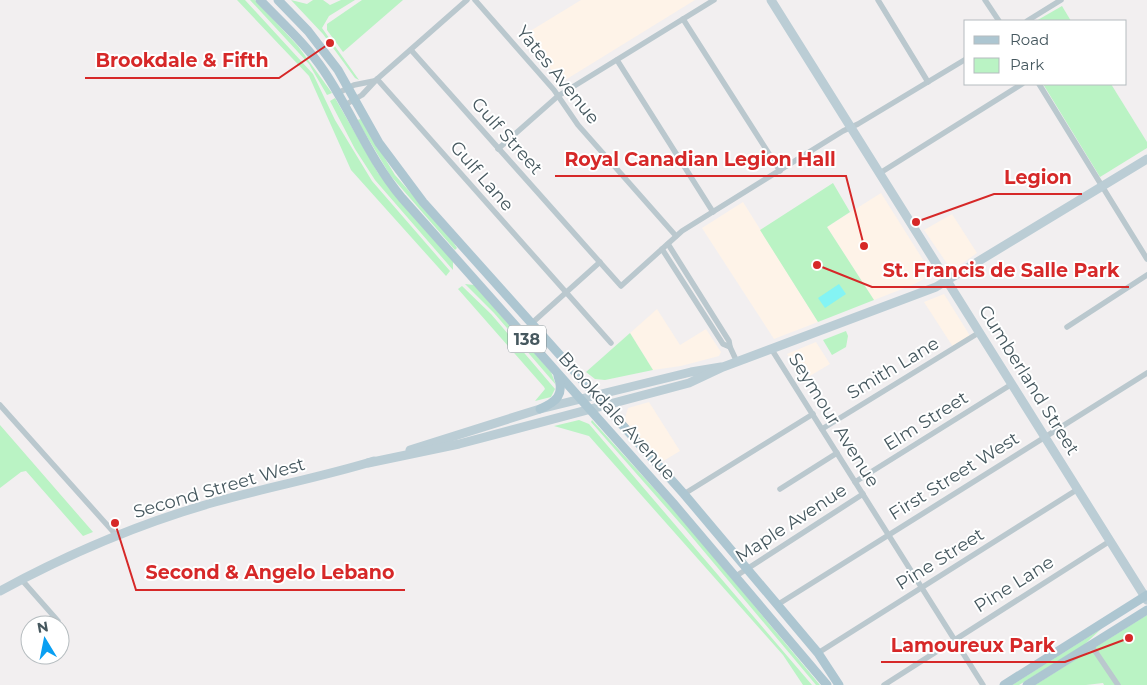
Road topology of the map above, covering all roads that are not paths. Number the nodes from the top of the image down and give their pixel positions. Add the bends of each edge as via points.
1 (260, 0) edge
2 (278, 0) edge
3 (467, 0) edge
4 (475, 0) edge
5 (714, 0) edge
6 (771, 0) edge
7 (878, 0) edge
8 (986, 0) edge
9 (1062, 0) edge
10 (683, 19) junction
11 (998, 20) edge
12 (1029, 20) edge
13 (411, 50) junction
14 (617, 60) junction
15 (964, 60) edge
16 (376, 80) junction
17 (928, 82) junction
18 (1020, 85) edge
19 (1040, 85) edge
20 (348, 87) junction
21 (338, 93) junction
22 (558, 96) junction
23 (355, 99) junction
24 (345, 104) junction
25 (850, 128) junction
26 (498, 149) junction
27 (1147, 159) edge
28 (780, 171) junction
29 (880, 174) junction
30 (1101, 187) junction
31 (713, 212) junction
32 (676, 236) junction
33 (668, 244) junction
34 (662, 249) junction
35 (1147, 259) edge
36 (476, 262) junction
37 (600, 262) junction
38 (467, 271) junction
39 (686, 272) junction
40 (1147, 275) edge
41 (680, 276) junction
42 (948, 282) junction
43 (565, 293) junction
44 (709, 308) junction
45 (703, 312) junction
46 (532, 323) junction
47 (1067, 327) dead end
48 (980, 332) junction
49 (611, 343) dead end
50 (730, 347) junction
51 (772, 350) junction
52 (737, 362) junction
53 (724, 367) junction
54 (558, 373) junction
55 (1147, 373) edge
56 (1012, 384) junction
57 (595, 395) junction
58 (580, 399) junction
59 (603, 404) junction
60 (0, 405) edge
61 (588, 408) junction
62 (540, 409) junction
63 (812, 414) junction
64 (822, 428) junction
65 (1045, 436) junction
66 (837, 454) junction
67 (368, 463) junction
68 (856, 482) junction
69 (1078, 489) junction
70 (780, 490) dead end
71 (684, 494) junction
72 (863, 494) junction
73 (888, 534) junction
74 (117, 536) junction
75 (1110, 541) junction
76 (746, 568) junction
77 (736, 576) junction
78 (21, 579) junction
79 (922, 588) junction
80 (0, 590) edge
81 (1146, 597) edge
82 (778, 605) junction
83 (1147, 610) edge
84 (53, 615) edge
85 (955, 640) junction
86 (1091, 645) junction
87 (818, 653) junction
88 (827, 664) junction
89 (827, 685) edge
90 (839, 685) edge
91 (846, 685) edge
92 (884, 685) edge
93 (983, 685) edge
94 (1004, 685) edge
95 (1027, 685) edge
96 (1118, 685) edge

1 - 21 main road, Brookdale Avenue via 324,70
2 - 20 main road, Brookdale Avenue via 323,49
3 - 13 street
4 - 22 street, Yates Avenue
5 - 10 street
6 - 25 main road, Cumberland Street
7 - 17 street
8 - 11 street
9 - 12 street
10 - 14 street
10 - 28 street
13 - 16 street
13 - 26 street, Gulf Street
14 - 22 street
14 - 31 street
15 - 17 street
16 - 20 street
16 - 23 street
16 - 43 street, Gulf Lane
17 - 25 street
18 - 29 street
19 - 30 street
20 - 21 street
20 - 23 main road, Brookdale Avenue
21 - 24 main road, Brookdale Avenue
22 - 26 street
22 - 32 street, Yates Avenue via 578,125
23 - 24 street
23 - 36 main road, Brookdale Avenue via 398,170
24 - 38 main road, Brookdale Avenue via 365,146 385,177
25 - 28 street
25 - 29 main road, Cumberland Street
26 - 37 street, Gulf Street
27 - 30 main road, Second Street West
28 - 31 street
29 - 42 main road, Cumberland Street
30 - 35 street
30 - 42 main road, Second Street West
31 - 32 street
32 - 33 street
33 - 34 street
33 - 39 street
34 - 37 street, Gulf Street via 621,286
34 - 41 street
36 - 38 main road
36 - 46 main road, Brookdale Avenue
37 - 43 street
38 - 54 main road, Brookdale Avenue / 138
39 - 41 street
39 - 44 street
40 - 47 street
41 - 45 street
42 - 48 main road, Cumberland Street
42 - 51 main road, Second Street West
43 - 46 street
43 - 49 street, Gulf Lane
44 - 45 street
44 - 50 street
45 - 50 street via 723,344
46 - 57 main road, Brookdale Avenue / 138
48 - 56 main road, Cumberland Street
48 - 64 street, Smith Lane
50 - 52 street
51 - 52 main road, Second Street West
51 - 63 street, Seymour Avenue
52 - 53 main road, Second Street West
53 - 57 main road, Second Street West
53 - 59 main road, Second Street West via 689,382
54 - 58 main road, Brookdale Avenue / 138
54 - 62 main road via 562,385 560,395
55 - 65 street, First Street West
56 - 65 main road, Cumberland Street
56 - 68 street, Elm Street
57 - 58 main road, Second Street West
57 - 59 main road, Brookdale Avenue
58 - 61 main road, Brookdale Avenue
58 - 62 main road, Second Street West
59 - 61 main road, Second Street West
59 - 71 main road, Brookdale Avenue
60 - 74 street
61 - 67 main road, Second Street West via 459,444
61 - 77 main road, Brookdale Avenue
62 - 67 main road, Second Street West
63 - 64 street, Seymour Avenue
63 - 71 street
64 - 66 street, Seymour Avenue
65 - 69 main road, Cumberland Street
65 - 73 street, First Street West
66 - 68 street, Seymour Avenue
66 - 70 street
67 - 74 main road, Second Street West via 215,502
68 - 72 street, Seymour Avenue
69 - 75 main road, Cumberland Street
69 - 79 street, Pine Street
71 - 76 main road, Brookdale Avenue
72 - 73 street, Seymour Avenue
72 - 76 street, Maple Avenue
73 - 79 street, Seymour Avenue
73 - 82 street, First Street West
74 - 78 main road, Second Street West
75 - 81 main road, Cumberland Street
75 - 85 street, Pine Lane
76 - 77 street, Maple Avenue
76 - 82 main road, Brookdale Avenue
77 - 89 main road, Brookdale Avenue
78 - 80 main road, Second Street West
78 - 84 street
79 - 85 street, Seymour Avenue
79 - 87 street, Pine Street
81 - 94 main road
82 - 87 main road, Brookdale Avenue
83 - 86 main road
85 - 92 street, Pine Lane
85 - 93 street, Seymour Avenue
86 - 95 main road
86 - 96 street
87 - 88 main road, Brookdale Avenue
88 - 90 main road, Brookdale Avenue
88 - 91 main road

